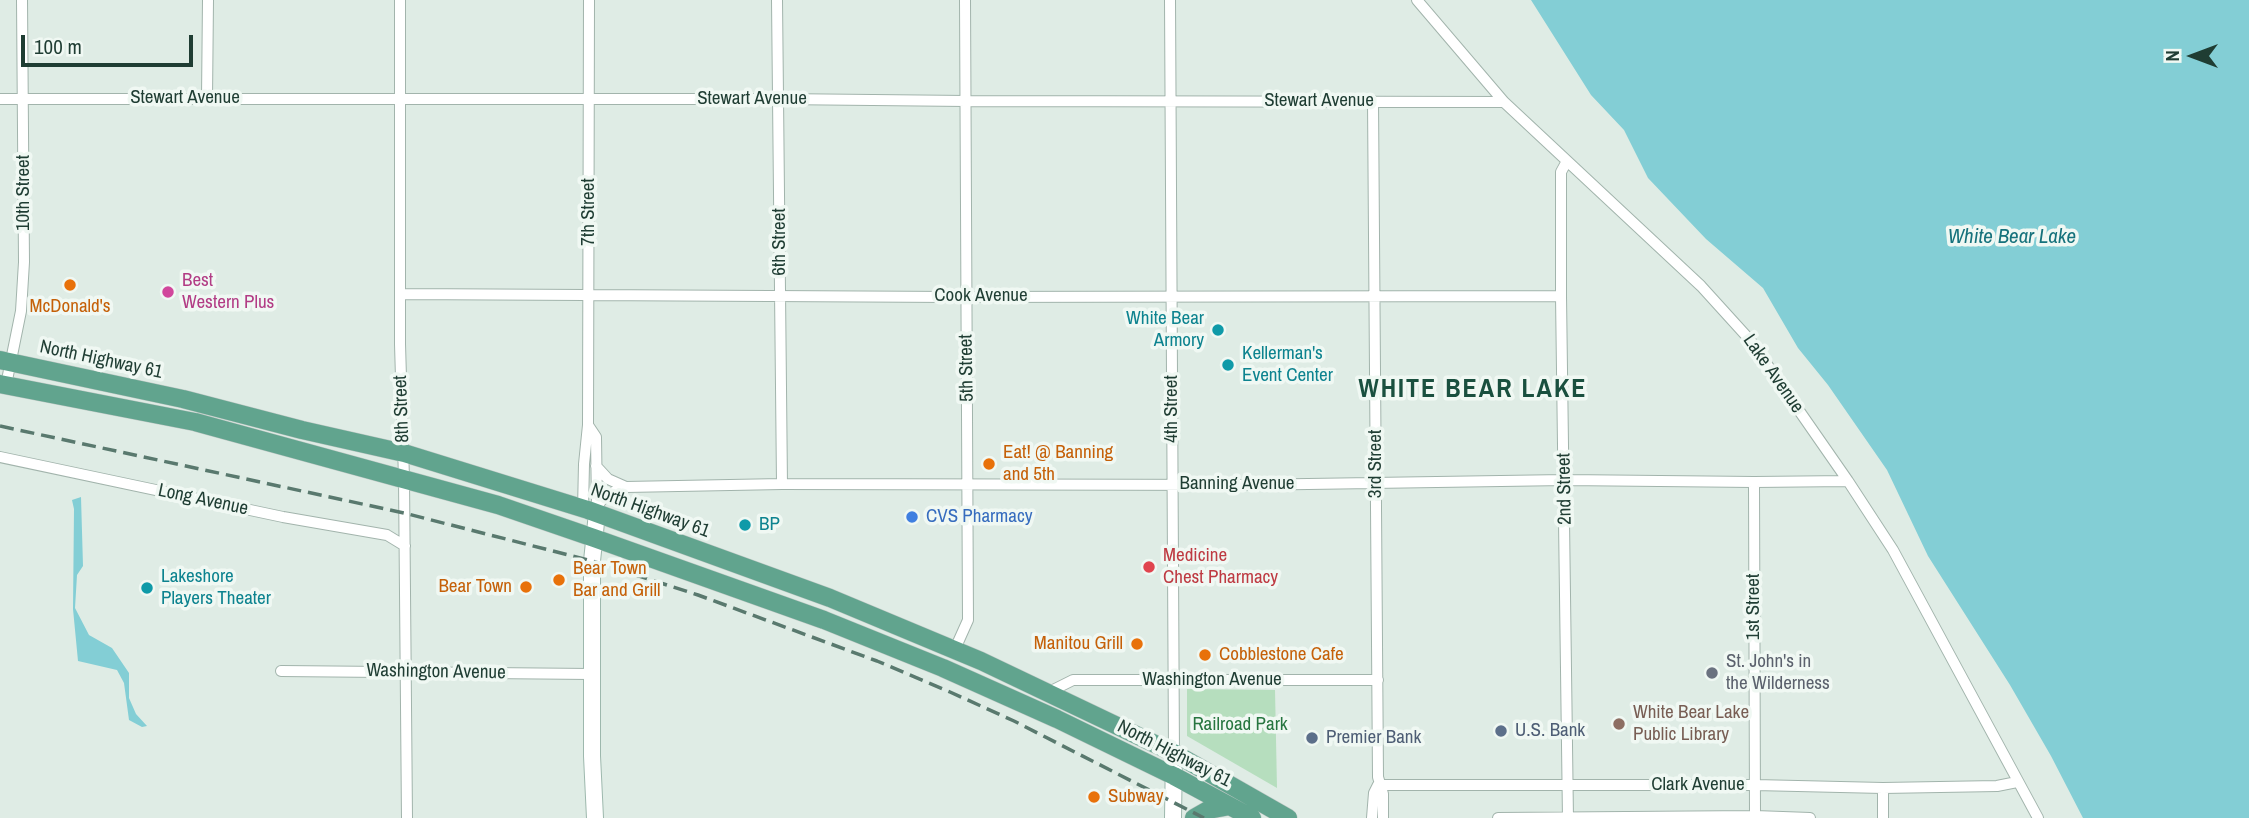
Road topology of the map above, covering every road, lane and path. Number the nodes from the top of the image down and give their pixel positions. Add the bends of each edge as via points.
1 (22, 0) edge
2 (208, 0) edge
3 (400, 0) edge
4 (589, 0) edge
5 (777, 0) edge
6 (965, 0) edge
7 (1170, 0) edge
8 (1417, 0) edge
9 (206, 98) junction
10 (0, 99) edge
11 (400, 99) junction
12 (589, 99) junction
13 (779, 99) junction
14 (23, 100) junction
15 (1170, 100) junction
16 (1373, 101) junction
17 (966, 102) junction
18 (1504, 102) junction
19 (1567, 161) junction
20 (401, 294) junction
21 (780, 294) junction
22 (589, 295) junction
23 (1171, 295) junction
24 (1376, 295) junction
25 (1561, 296) junction
26 (966, 297) junction
27 (5, 362) edge
28 (3, 384) edge
29 (588, 425) junction
30 (404, 453) junction
31 (0, 457) edge
32 (596, 466) junction
33 (404, 479) junction
34 (1565, 480) junction
35 (1848, 481) junction
36 (1754, 482) junction
37 (782, 484) junction
38 (968, 484) junction
39 (1171, 484) junction
40 (1376, 484) junction
41 (626, 487) junction
42 (592, 510) junction
43 (594, 538) junction
44 (405, 546) junction
45 (955, 649) junction
46 (924, 660) junction
47 (281, 671) dead end
48 (405, 671) junction
49 (592, 674) junction
50 (1173, 679) junction
51 (1378, 680) junction
52 (1049, 691) junction
53 (1174, 753) junction
54 (1174, 776) junction
55 (2017, 782) junction
56 (1378, 785) junction
57 (1568, 785) junction
58 (1755, 785) junction
59 (1883, 789) junction
60 (1230, 806) junction
61 (1755, 816) junction
62 (1377, 817) edge
63 (2034, 817) edge
64 (407, 818) edge
65 (595, 818) edge
66 (1173, 818) edge
67 (1194, 818) edge
68 (1252, 818) edge
69 (1287, 818) edge
70 (1498, 818) edge
71 (1568, 818) edge
72 (1810, 818) edge
73 (1883, 818) edge

1 - 14 street, 10th Street
2 - 9 street
3 - 11 street, 8th Street
4 - 12 street, 7th Street
5 - 13 street, 6th Street
6 - 17 street, 5th Street
7 - 15 street, 4th Street
8 - 18 street, Lake Avenue
9 - 11 street, Stewart Avenue
9 - 14 street, Stewart Avenue
10 - 14 street, Stewart Avenue
11 - 12 street, Stewart Avenue
11 - 20 street, 8th Street
12 - 13 street, Stewart Avenue
12 - 22 street, 7th Street
13 - 17 street, Stewart Avenue
13 - 21 street, 6th Street
14 - 27 street, 10th Street via 21,311
15 - 16 street, Stewart Avenue
15 - 17 street, Stewart Avenue
15 - 23 street, 4th Street
16 - 18 street, Stewart Avenue
16 - 24 street, 3rd Street
17 - 26 street, 5th Street
18 - 19 street, Lake Avenue
19 - 25 street, 2nd Street via 1560,172
19 - 35 street, Lake Avenue via 1734,319
20 - 22 street, Cook Avenue
20 - 30 street, 8th Street
21 - 22 street, Cook Avenue
21 - 26 street, Cook Avenue
21 - 37 street, 6th Street
22 - 29 street, 7th Street
23 - 24 street, Cook Avenue
23 - 26 street, Cook Avenue
23 - 39 street, 4th Street
24 - 25 street, Cook Avenue
24 - 40 street, 3rd Street
25 - 34 street, 2nd Street
26 - 38 street, 5th Street
27 - 28 street, 10th Street
27 - 30 main road, North Highway 61 via 183,399
28 - 33 main road, North Highway 61 via 195,422
29 - 32 street, 7th Street via 596,437
29 - 42 street, 7th Street via 584,464
30 - 33 street, 8th Street
30 - 42 main road, North Highway 61
31 - 44 street, Long Avenue via 387,535
32 - 41 street via 608,479
32 - 42 street, 7th Street
33 - 43 main road, North Highway 61
33 - 44 street, 8th Street
34 - 36 street, Banning Avenue
34 - 40 street, Banning Avenue
34 - 57 street, 2nd Street
35 - 36 street, Banning Avenue
35 - 55 street, Lake Avenue via 1893,550
36 - 58 street, 1st Street
37 - 38 street, Banning Avenue
37 - 41 street, Banning Avenue
38 - 39 street, Banning Avenue
38 - 45 street, 5th Street via 968,620
39 - 40 street, Banning Avenue
39 - 50 street, 4th Street
40 - 51 street, 3rd Street
41 - 42 street via 606,495
42 - 43 street, 7th Street
42 - 45 main road, North Highway 61
43 - 46 main road, North Highway 61
43 - 49 street, 7th Street
44 - 48 street, 8th Street
45 - 46 main road via 941,660
45 - 52 main road, North Highway 61
46 - 54 main road, North Highway 61
47 - 48 street, Washington Avenue
48 - 49 street, Washington Avenue
48 - 64 street, 8th Street
49 - 65 street, 7th Street
50 - 51 street, Washington Avenue
50 - 52 street, Washington Avenue via 1073,680
50 - 53 street, 4th Street
51 - 56 street, 3rd Street
52 - 53 main road, North Highway 61
53 - 54 street, 4th Street
53 - 69 main road, North Highway 61
54 - 60 main road, North Highway 61
54 - 66 street, 4th Street
55 - 59 street, Clark Avenue
55 - 63 street, Lake Avenue
56 - 57 street, Clark Avenue
56 - 62 street, 3rd Street via 1382,794
57 - 58 street, Clark Avenue
57 - 71 street, 2nd Street
58 - 59 street, Clark Avenue
58 - 61 street, 1st Street
59 - 73 street
60 - 67 main road
60 - 68 main road, North Highway 61
61 - 71 street, Clark Avenue
61 - 72 street, Clark Avenue
70 - 71 street, Clark Avenue

